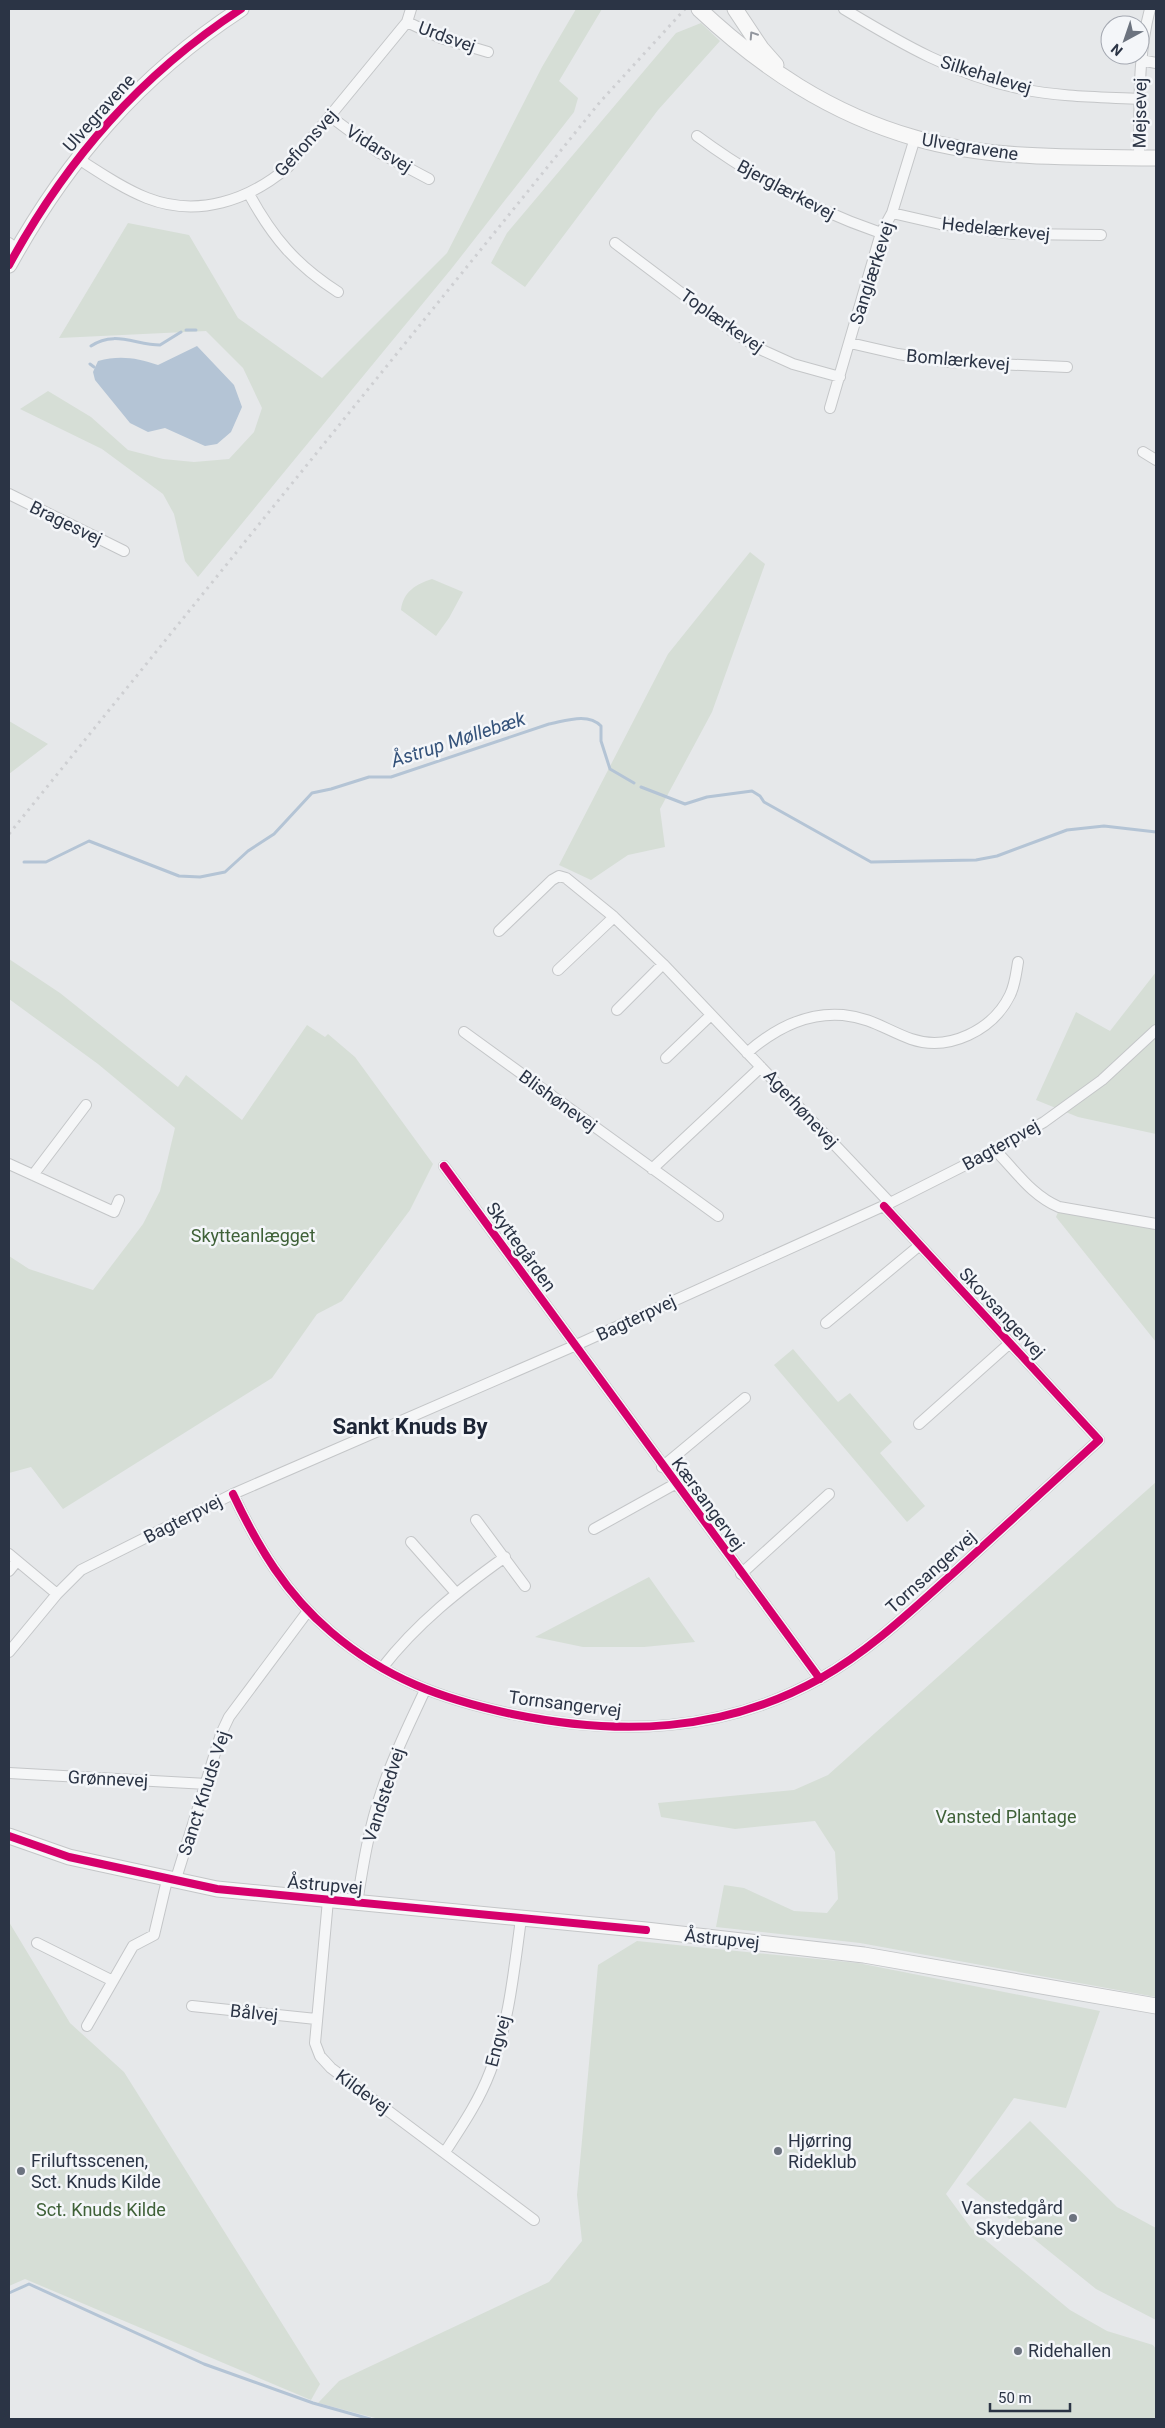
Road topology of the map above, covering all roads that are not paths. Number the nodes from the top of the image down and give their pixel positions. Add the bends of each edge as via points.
1 (241, 9) edge
2 (411, 9) edge
3 (699, 9) edge
4 (735, 9) edge
5 (844, 9) edge
6 (407, 22) junction
7 (488, 52) dead end
8 (1141, 65) edge
9 (796, 85) junction
10 (1140, 99) junction
11 (331, 117) junction
12 (697, 136) dead end
13 (915, 138) junction
14 (76, 158) junction
15 (1139, 158) junction
16 (1156, 158) edge
17 (429, 179) dead end
18 (249, 194) junction
19 (892, 213) junction
20 (881, 233) junction
21 (1101, 236) dead end
22 (615, 244) dead end
23 (13, 246) edge
24 (9, 265) edge
25 (338, 292) dead end
26 (850, 343) junction
27 (1067, 368) dead end
28 (840, 377) junction
29 (830, 408) dead end
30 (1143, 452) dead end
31 (1156, 460) edge
32 (9, 494) edge
33 (124, 551) dead end
34 (614, 917) junction
35 (499, 931) dead end
36 (1018, 962) dead end
37 (663, 964) junction
38 (558, 970) dead end
39 (617, 1010) dead end
40 (711, 1015) junction
41 (1156, 1030) edge
42 (464, 1032) dead end
43 (747, 1053) junction
44 (666, 1058) dead end
45 (761, 1066) junction
46 (86, 1105) dead end
47 (995, 1150) junction
48 (9, 1164) edge
49 (444, 1166) dead end
50 (652, 1169) junction
51 (33, 1175) junction
52 (119, 1200) dead end
53 (887, 1204) junction
54 (718, 1216) dead end
55 (1156, 1224) edge
56 (920, 1244) junction
57 (826, 1323) dead end
58 (1010, 1343) junction
59 (574, 1346) junction
60 (745, 1398) dead end
61 (919, 1424) dead end
62 (1099, 1440) joint
63 (662, 1467) junction
64 (675, 1484) junction
65 (234, 1494) junction
66 (829, 1494) dead end
67 (476, 1520) dead end
68 (594, 1529) dead end
69 (411, 1542) dead end
70 (9, 1554) edge
71 (504, 1558) junction
72 (18, 1561) junction
73 (9, 1571) edge
74 (741, 1574) junction
75 (525, 1586) dead end
76 (456, 1593) junction
77 (57, 1594) junction
78 (308, 1611) junction
79 (9, 1652) edge
80 (382, 1668) junction
81 (820, 1679) junction
82 (425, 1690) junction
83 (9, 1773) edge
84 (207, 1784) junction
85 (9, 1836) edge
86 (171, 1881) junction
87 (328, 1900) junction
88 (357, 1903) junction
89 (522, 1919) junction
90 (37, 1943) dead end
91 (113, 1981) junction
92 (192, 2006) dead end
93 (1156, 2006) edge
94 (316, 2019) junction
95 (87, 2026) dead end
96 (445, 2152) junction
97 (534, 2220) dead end

1 - 14 street, Ulvegravene via 156,73
2 - 6 street, Gefionsvej
3 - 9 street, Ulvegravene via 769,68
9 -> 4 street, Ulvegravene via 760,48
5 - 10 street, Silkehalevej via 904,46 975,76 1022,89
6 - 7 street, Urdsvej via 441,38
6 - 11 street, Gefionsvej
8 - 10 street, Mejsevej
9 - 13 street, Ulvegravene via 833,107
10 - 15 street, Mejsevej
11 - 17 street, Vidarsvej via 378,152
11 - 18 street, Gefionsvej via 288,166
12 - 20 street, Bjerglærkevej via 731,161 790,196
13 - 15 street, Ulvegravene via 975,150 1028,155
13 - 19 street, Sanglærkevej
14 - 18 street, Gefionsvej via 124,187 172,205 216,204
14 - 23 street, Ulvegravene
15 - 16 street, Ulvegravene
18 - 25 street via 263,220 296,261
19 - 20 street, Sanglærkevej
19 - 21 street, Hedelærkevej via 942,225 1013,234
20 - 26 street, Sanglærkevej
22 - 28 street, Toplærkevej via 762,350 793,364
23 - 24 street, Ulvegravene
26 - 27 street, Bomlærkevej via 949,362
26 - 28 street, Sanglærkevej
28 - 29 street, Sanglærkevej
30 - 31 street
32 - 33 street, Bragesvej
34 - 35 street, Agerhønevej via 566,878 559,876
34 - 37 street, Agerhønevej
34 - 38 street
36 - 43 street via 1013,987 1001,1009 990,1022 961,1038 928,1042 911,1039 862,1018 820,1016 781,1028
37 - 39 street
37 - 40 street, Agerhønevej
40 - 43 street, Agerhønevej
40 - 44 street
41 - 47 street, Bagterpvej via 1102,1080 1044,1122
42 - 50 street, Blishønevej
43 - 45 street, Agerhønevej
45 - 50 street
45 - 53 street, Agerhønevej
46 - 51 street
47 - 53 street, Bagterpvej
47 - 55 street via 1028,1186 1059,1207
48 - 51 street
49 - 59 street, Skyttegården
50 - 54 street, Blishønevej
51 - 52 street via 114,1212
53 - 56 street, Skovsangervej
53 - 59 street, Bagterpvej
56 - 57 street
56 - 58 street, Skovsangervej
58 - 61 street
58 - 62 street, Skovsangervej
59 - 63 street, Kærsangervej
59 - 65 street, Bagterpvej
60 - 63 street
62 - 81 street, Tornsangervej via 909,1613 862,1652
63 - 64 street, Kærsangervej
64 - 68 street
64 - 74 street, Kærsangervej
65 - 77 street, Bagterpvej via 81,1570
65 - 78 street, Tornsangervej via 269,1562
66 - 74 street
67 - 71 street
69 - 76 street
70 - 72 street
71 - 75 street
71 - 76 street
72 - 73 street
72 - 77 street
74 - 81 street, Kærsangervej
76 - 80 street via 401,1644
77 - 79 street, Bagterpvej
78 - 80 street, Tornsangervej via 356,1652
78 - 84 street, Sanct Knuds Vej via 229,1717
80 - 82 street, Tornsangervej
81 - 82 street, Tornsangervej via 771,1702 733,1714 641,1728 594,1727 548,1721 464,1704
82 - 88 street, Vandstedvej via 381,1791 364,1856
83 - 84 street, Grønnevej
84 - 86 street, Sanct Knuds Vej
85 - 86 street, Åstrupvej via 69,1857
86 - 87 street, Åstrupvej via 236,1892
86 - 91 street via 154,1935 132,1946
87 - 88 street, Åstrupvej
87 - 94 street, Kildevej
88 - 89 street, Åstrupvej
89 - 93 street, Åstrupvej via 864,1955
89 - 96 street, Engvej via 503,2031 490,2072 475,2106
90 - 91 street
91 - 95 street
92 - 94 street, Bålvej
94 - 96 street, Kildevej via 315,2043 320,2056 331,2068
96 - 97 street, Kildevej

